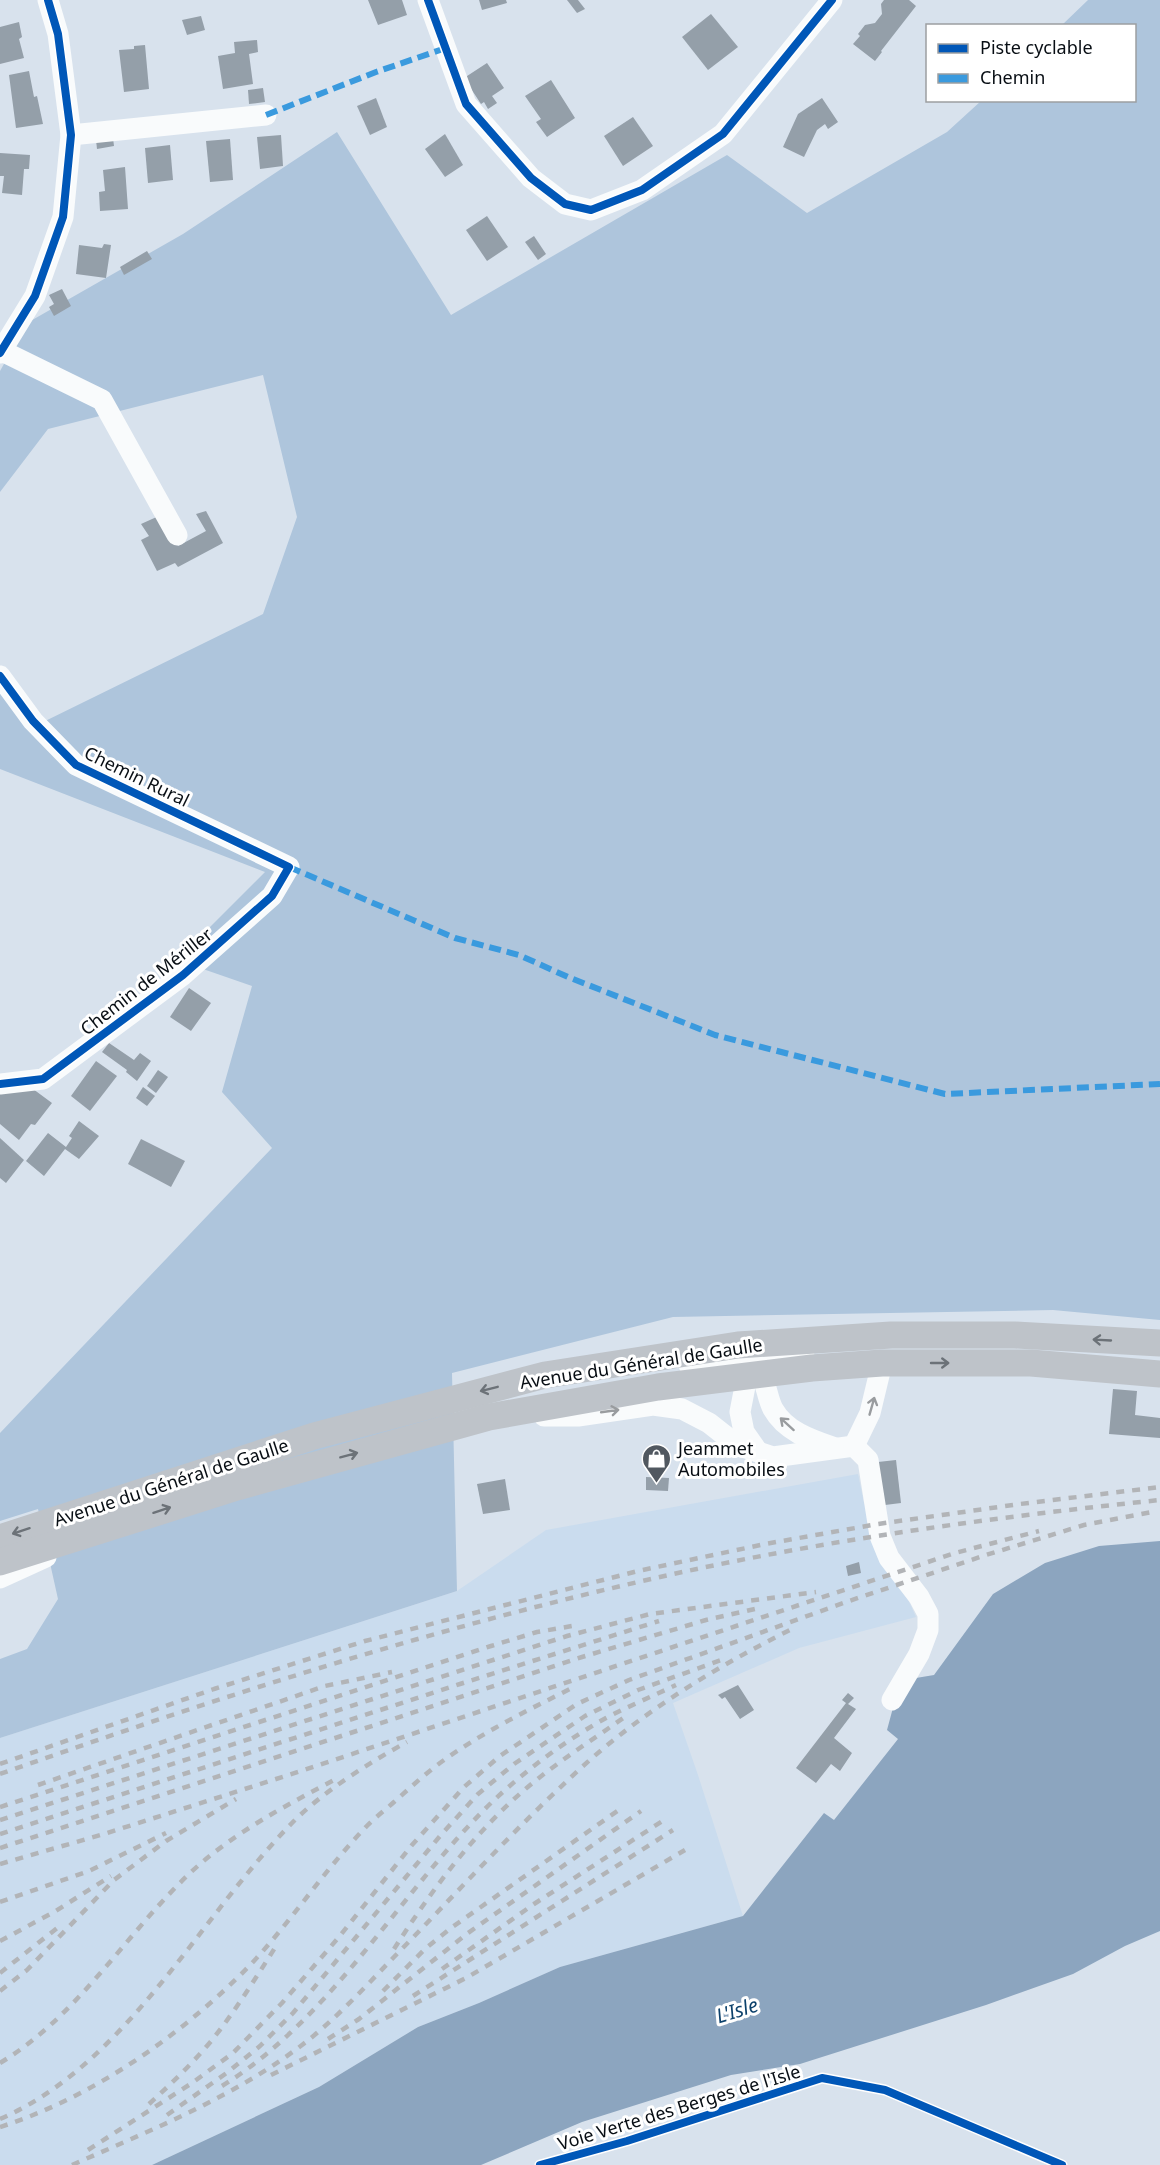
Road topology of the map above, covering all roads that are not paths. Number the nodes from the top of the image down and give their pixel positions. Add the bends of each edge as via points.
1 (48, 0) edge
2 (428, 0) edge
3 (832, 0) edge
4 (266, 115) dead end
5 (71, 135) junction
6 (0, 351) edge
7 (177, 535) dead end
8 (0, 676) edge
9 (289, 867) joint
10 (0, 1084) edge
11 (891, 1335) junction
12 (1160, 1343) edge
13 (882, 1363) junction
14 (753, 1372) junction
15 (1160, 1374) edge
16 (545, 1375) junction
17 (489, 1417) junction
18 (846, 1448) junction
19 (758, 1452) junction
20 (106, 1528) junction
21 (0, 1538) edge
22 (0, 1562) edge
23 (0, 1578) edge
24 (892, 1700) dead end

1 - 5 street via 58,34
2 - 3 street via 466,104 531,178 565,204 591,210 642,190 723,134
4 - 5 street
5 - 6 street via 63,217 35,296
6 - 7 street via 102,400
8 - 9 street, Chemin Rural via 33,721 76,765
9 - 10 street, Chemin de Mériller via 272,896 183,975 43,1079
12 -> 11 main road, Avenue du Général de Gaulle via 1015,1335
11 - 14 street via 861,1350 764,1358
11 - 16 main road, Avenue du Général de Gaulle via 738,1345
13 - 14 main road, Avenue du Général de Gaulle
13 -> 15 main road, Avenue du Général de Gaulle via 1031,1363
18 -> 13 street via 870,1413
14 - 16 street via 743,1362 724,1361 579,1379
14 - 17 main road, Avenue du Général de Gaulle
18 -> 14 street via 803,1437 784,1422 773,1409 766,1386
14 - 19 street via 740,1412 744,1432
16 -> 21 main road, Avenue du Général de Gaulle via 314,1436
17 -> 19 street via 578,1416 653,1406 682,1409 737,1444
20 -> 17 main road, Avenue du Général de Gaulle
18 - 19 street via 773,1457
18 - 24 street via 868,1460 880,1536 889,1558 927,1614 928,1630 919,1654
20 - 22 main road, Avenue du Général de Gaulle
20 - 23 street

